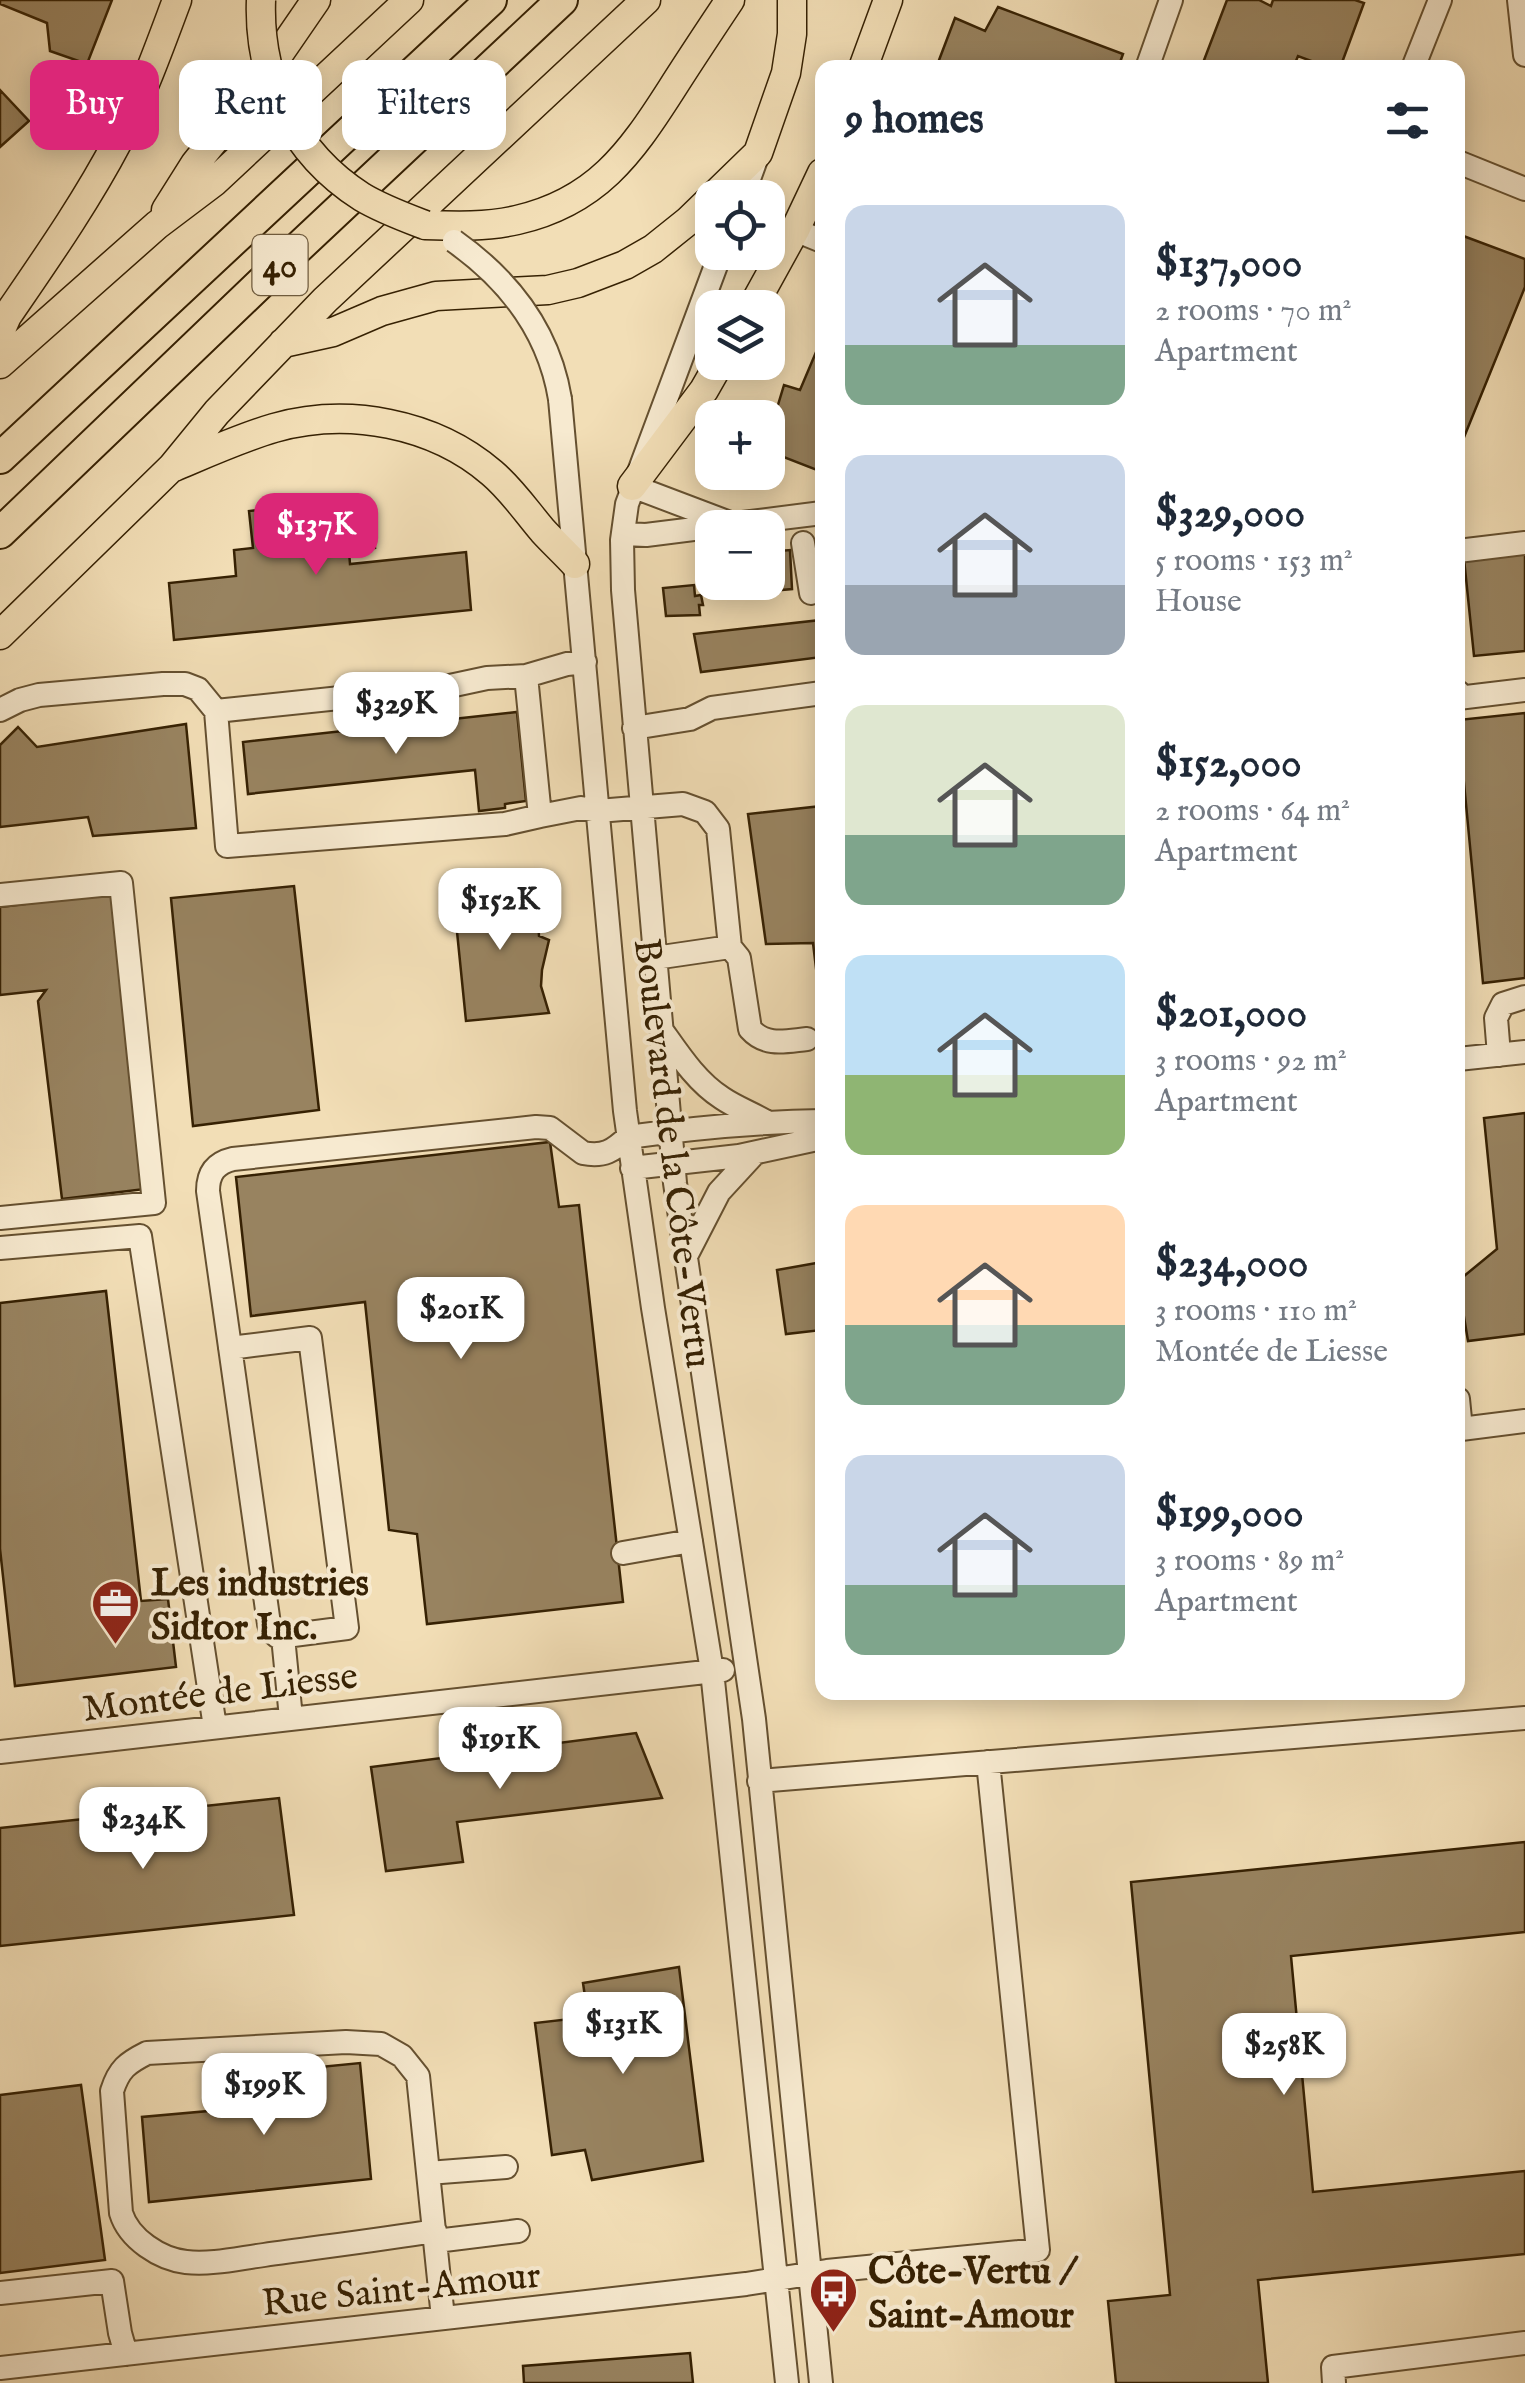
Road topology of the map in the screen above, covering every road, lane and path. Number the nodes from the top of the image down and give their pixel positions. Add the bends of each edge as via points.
1 (177, 0) edge
2 (260, 0) edge
3 (316, 0) edge
4 (409, 0) edge
5 (491, 0) edge
6 (562, 0) edge
7 (646, 0) edge
8 (730, 0) edge
9 (792, 0) edge
10 (888, 0) edge
11 (1171, 0) edge
12 (1440, 0) edge
13 (1519, 0) edge
14 (1525, 55) edge
15 (866, 60) edge
16 (1150, 60) edge
17 (1417, 60) edge
18 (758, 153) junction
19 (1465, 165) edge
20 (748, 180) edge
21 (815, 188) edge
22 (1525, 189) edge
23 (157, 225) junction
24 (426, 225) junction
25 (795, 230) junction
26 (815, 237) edge
27 (714, 270) edge
28 (762, 290) edge
29 (0, 332) edge
30 (283, 343) junction
31 (0, 364) edge
32 (710, 380) edge
33 (0, 458) edge
34 (172, 467) junction
35 (632, 486) junction
36 (696, 510) edge
37 (815, 514) edge
38 (785, 517) edge
39 (695, 528) edge
40 (0, 533) edge
41 (622, 534) junction
42 (804, 543) dead end
43 (1525, 543) edge
44 (1465, 550) edge
45 (575, 564) junction
46 (811, 593) dead end
47 (0, 635) edge
48 (585, 662) junction
49 (526, 676) junction
50 (1525, 690) edge
51 (815, 694) edge
52 (1465, 697) edge
53 (0, 710) edge
54 (216, 711) junction
55 (634, 728) junction
56 (642, 807) junction
57 (598, 811) junction
58 (540, 816) junction
59 (0, 895) edge
60 (730, 947) junction
61 (655, 958) junction
62 (1525, 997) edge
63 (662, 1030) junction
64 (807, 1038) dead end
65 (1525, 1052) edge
66 (1499, 1055) junction
67 (1465, 1058) edge
68 (768, 1122) junction
69 (815, 1122) edge
70 (670, 1131) junction
71 (815, 1140) edge
72 (620, 1144) junction
73 (754, 1154) junction
74 (673, 1165) junction
75 (632, 1168) junction
76 (0, 1218) edge
77 (0, 1248) edge
78 (684, 1259) junction
79 (230, 1348) junction
80 (1525, 1421) edge
81 (1465, 1428) edge
82 (691, 1540) junction
83 (622, 1553) dead end
84 (283, 1637) junction
85 (746, 1668) junction
86 (712, 1670) junction
87 (290, 1718) junction
88 (1525, 1718) edge
89 (214, 1727) junction
90 (0, 1752) edge
91 (988, 1762) junction
92 (759, 1781) junction
93 (506, 2167) dead end
94 (428, 2172) junction
95 (518, 2231) dead end
96 (436, 2236) junction
97 (810, 2276) junction
98 (776, 2280) junction
99 (0, 2292) edge
100 (443, 2318) junction
101 (1525, 2343) edge
102 (126, 2354) junction
103 (0, 2368) edge
104 (786, 2383) edge
105 (822, 2383) edge
106 (1334, 2383) edge

1 - 29 main road via 119,140
2 - 24 main road, Boulevard de la Côte-Vertu, bridge via 270,79 300,140 362,197
3 - 23 main road
4 - 23 main road via 227,170
5 - 33 highway, 40
6 - 40 highway, 40
7 - 30 main road
8 - 24 main road via 614,168 536,215
9 - 18 main road via 788,62
10 - 15 main road
11 - 16 street
12 - 17 street
13 - 14 street
18 - 20 street
18 - 30 main road via 678,230 612,271 548,290 436,296
19 - 22 street
21 - 25 main road
23 - 31 main road
24 - 45 street, Boulevard de la Côte-Vertu, bridge via 494,274 544,342 560,399
25 - 26 street
25 - 28 main road
27 - 35 street, Boulevard de la Côte-Vertu
30 - 34 main road
32 - 35 main road
34 - 45 main road via 302,422 383,423 445,443 492,472
34 - 47 main road
35 - 36 street
35 - 41 street, Boulevard de la Côte-Vertu
37 - 38 street
39 - 41 street
41 - 55 street, Boulevard de la Côte-Vertu
42 - 46 street
43 - 44 street
45 - 48 street, Boulevard de la Côte-Vertu
48 - 49 street
48 - 57 street, Boulevard de la Côte-Vertu
49 - 54 street
49 - 58 street
50 - 52 street
51 - 55 street via 712,708 690,720
53 - 54 street via 39,695 185,684
54 - 58 street via 228,846
55 - 56 street, Boulevard de la Côte-Vertu
56 - 57 street
56 - 60 street via 683,804 705,812 718,829
56 - 61 street, Boulevard de la Côte-Vertu
57 - 58 street
57 - 72 street, Boulevard de la Côte-Vertu
59 - 76 street via 121,883 154,1204
60 - 61 street
60 - 64 street via 739,958 750,1030 778,1042
61 - 63 street, Boulevard de la Côte-Vertu
62 - 66 street via 1503,1004 1496,1018
63 - 68 street via 706,1086
63 - 70 street, Boulevard de la Côte-Vertu
65 - 66 street
66 - 67 street
68 - 69 street
68 - 70 street
70 - 72 street
70 - 74 street, Boulevard de la Côte-Vertu
71 - 73 street
72 - 75 street, Boulevard de la Côte-Vertu
72 - 79 street via 583,1154 545,1126 220,1164 208,1191
73 - 74 street
73 - 78 street via 719,1192
74 - 75 street
74 - 78 street, Boulevard de la Côte-Vertu
75 - 82 street, Boulevard de la Côte-Vertu
77 - 89 street via 140,1236
78 - 85 street, Boulevard de la Côte-Vertu
79 - 84 street via 269,1624
79 - 84 street via 310,1338 347,1628
80 - 81 street
82 - 83 street
82 - 86 street, Boulevard de la Côte-Vertu
84 - 87 street
85 - 86 street, Montée de Liesse
85 - 92 street, Boulevard de la Côte-Vertu
86 - 87 street, Montée de Liesse
86 - 98 street, Boulevard de la Côte-Vertu
87 - 89 street, Montée de Liesse
88 - 91 street
89 - 90 street, Montée de Liesse
91 - 92 street
91 - 97 street, Rue Saint-Amour via 1038,2250
92 - 97 street, Boulevard de la Côte-Vertu
93 - 94 street
94 - 96 street
94 - 96 street via 418,2076 381,2044 147,2053 116,2076 121,2213 125,2226 164,2257 188,2263
95 - 96 street
96 - 100 street
97 - 98 street, Rue Saint-Amour
97 - 105 street, Boulevard de la Côte-Vertu
98 - 100 street, Rue Saint-Amour
98 - 104 street, Boulevard de la Côte-Vertu
99 - 102 street via 112,2281
100 - 102 street, Rue Saint-Amour
101 - 106 street via 1333,2367
102 - 103 street, Rue Saint-Amour

